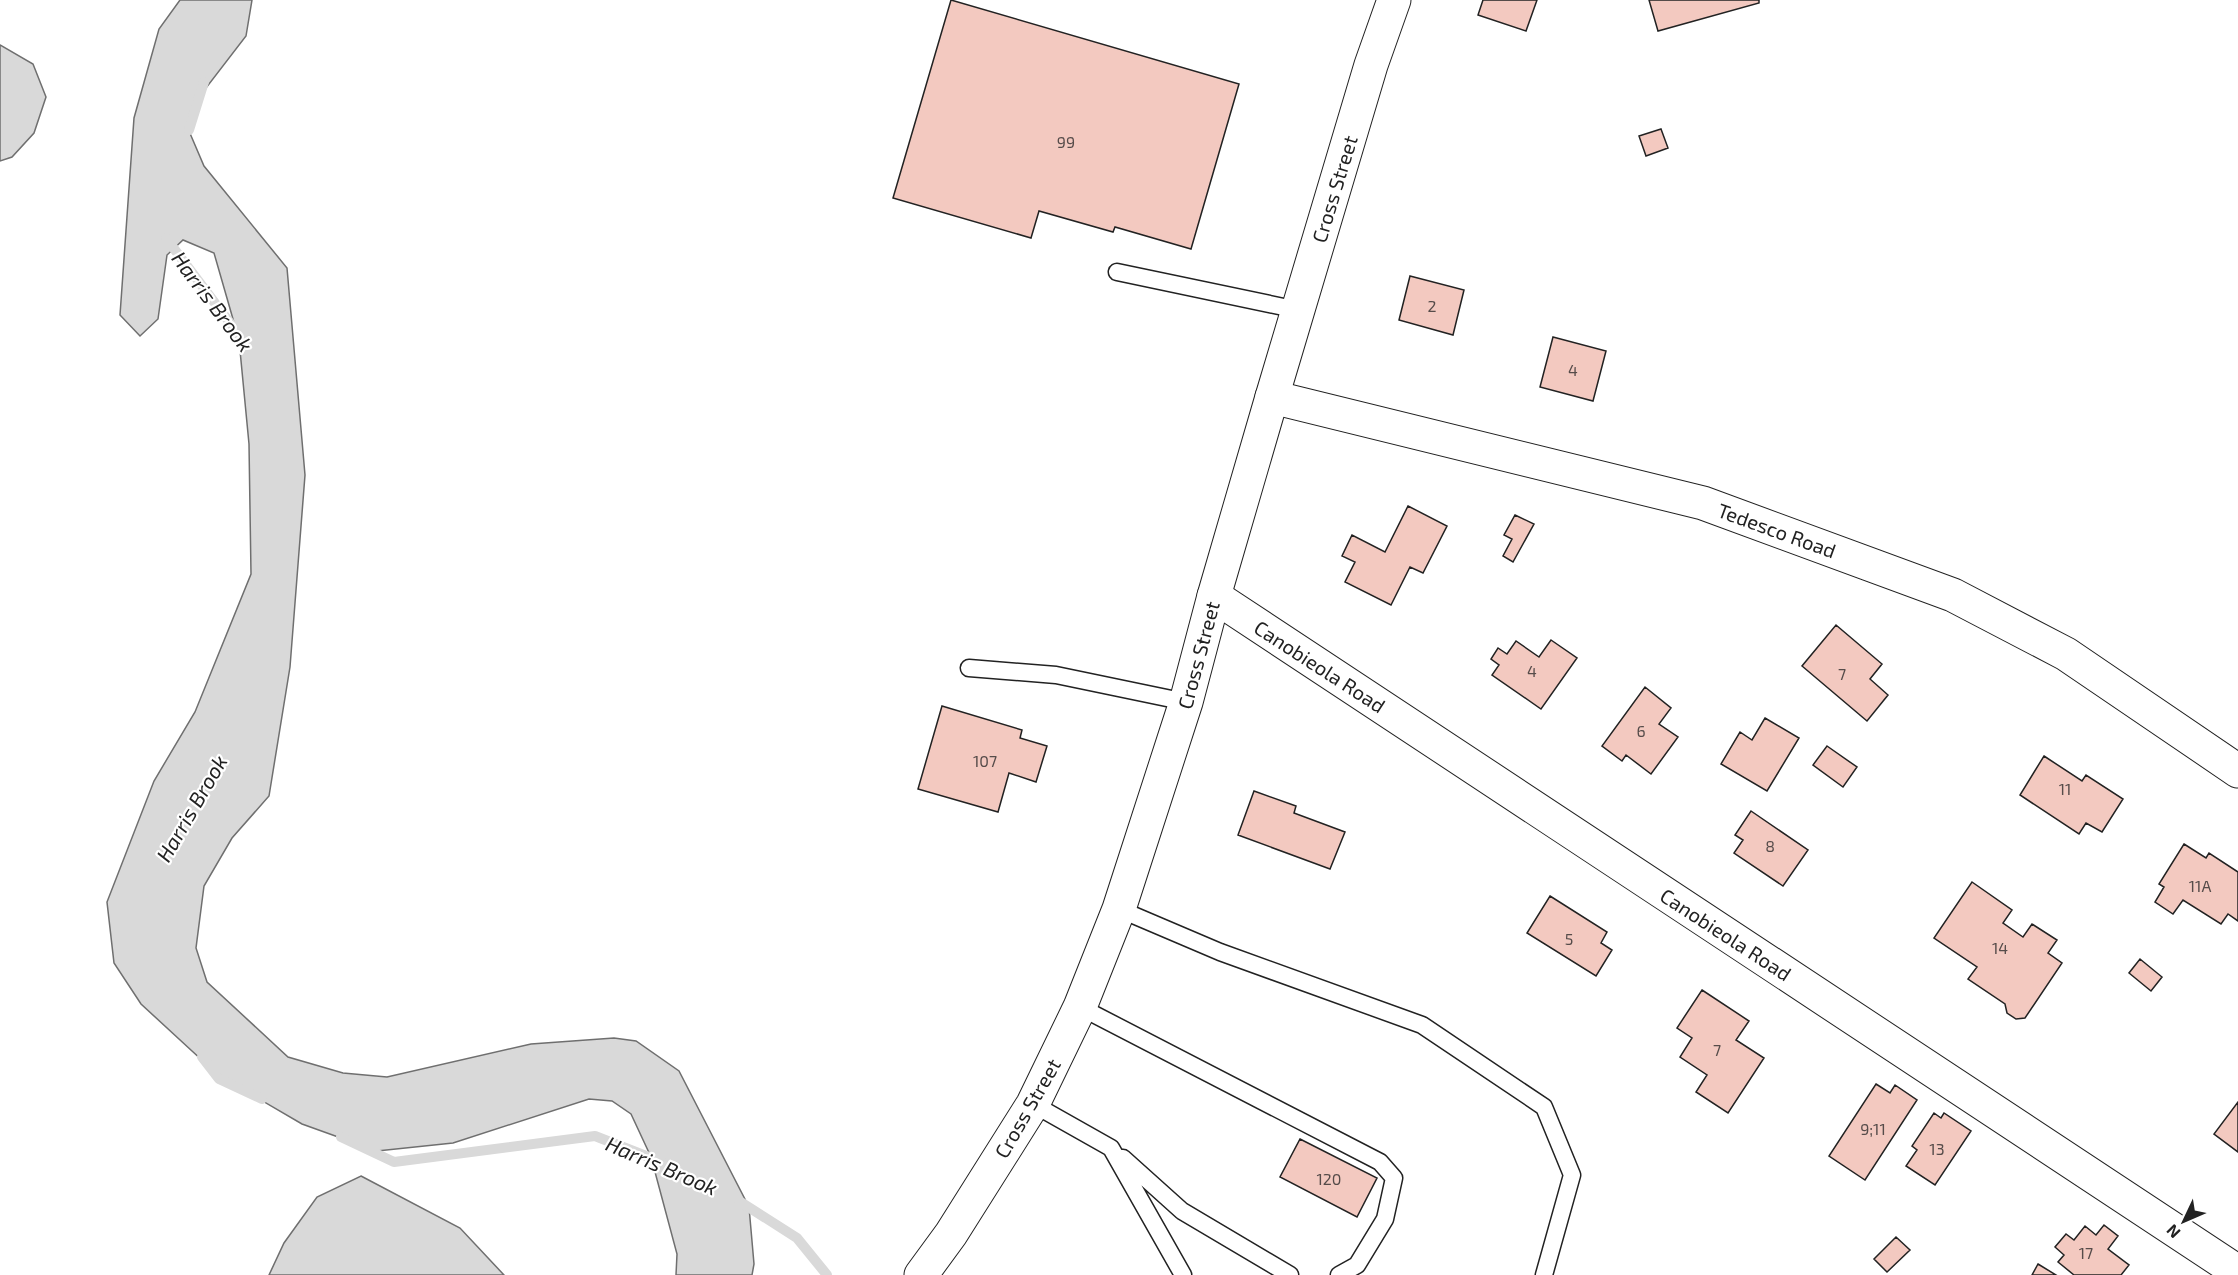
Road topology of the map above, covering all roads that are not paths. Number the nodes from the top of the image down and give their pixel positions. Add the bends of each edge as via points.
1 (1394, 0) edge
2 (1117, 272) dead end
3 (1298, 309) junction
4 (1272, 397) junction
5 (1214, 597) junction
6 (969, 668) dead end
7 (1186, 702) junction
8 (2238, 771) edge
9 (1119, 909) junction
10 (1080, 1007) junction
11 (1033, 1104) junction
12 (1112, 1148) junction
13 (2238, 1272) edge
14 (921, 1275) edge
15 (1183, 1275) edge
16 (1290, 1275) edge
17 (1339, 1275) edge
18 (1544, 1275) edge

1 - 3 street, Cross Street
2 - 3 lane
3 - 4 street, Cross Street
4 - 5 street, Cross Street
4 - 8 street, Tedesco Road via 1703,503 1953,595 2066,654
5 - 7 street, Cross Street
5 - 13 street, Canobieola Road
6 - 7 lane via 1056,675
7 - 9 street, Cross Street
9 - 10 street, Cross Street
9 - 18 lane via 1220,952 1422,1025 1544,1107 1572,1175
10 - 11 street, Cross Street
10 - 17 lane via 1380,1162 1394,1178 1386,1219 1357,1265
11 - 12 lane
11 - 14 street, Cross Street
12 - 15 lane
12 - 16 lane via 1182,1211

